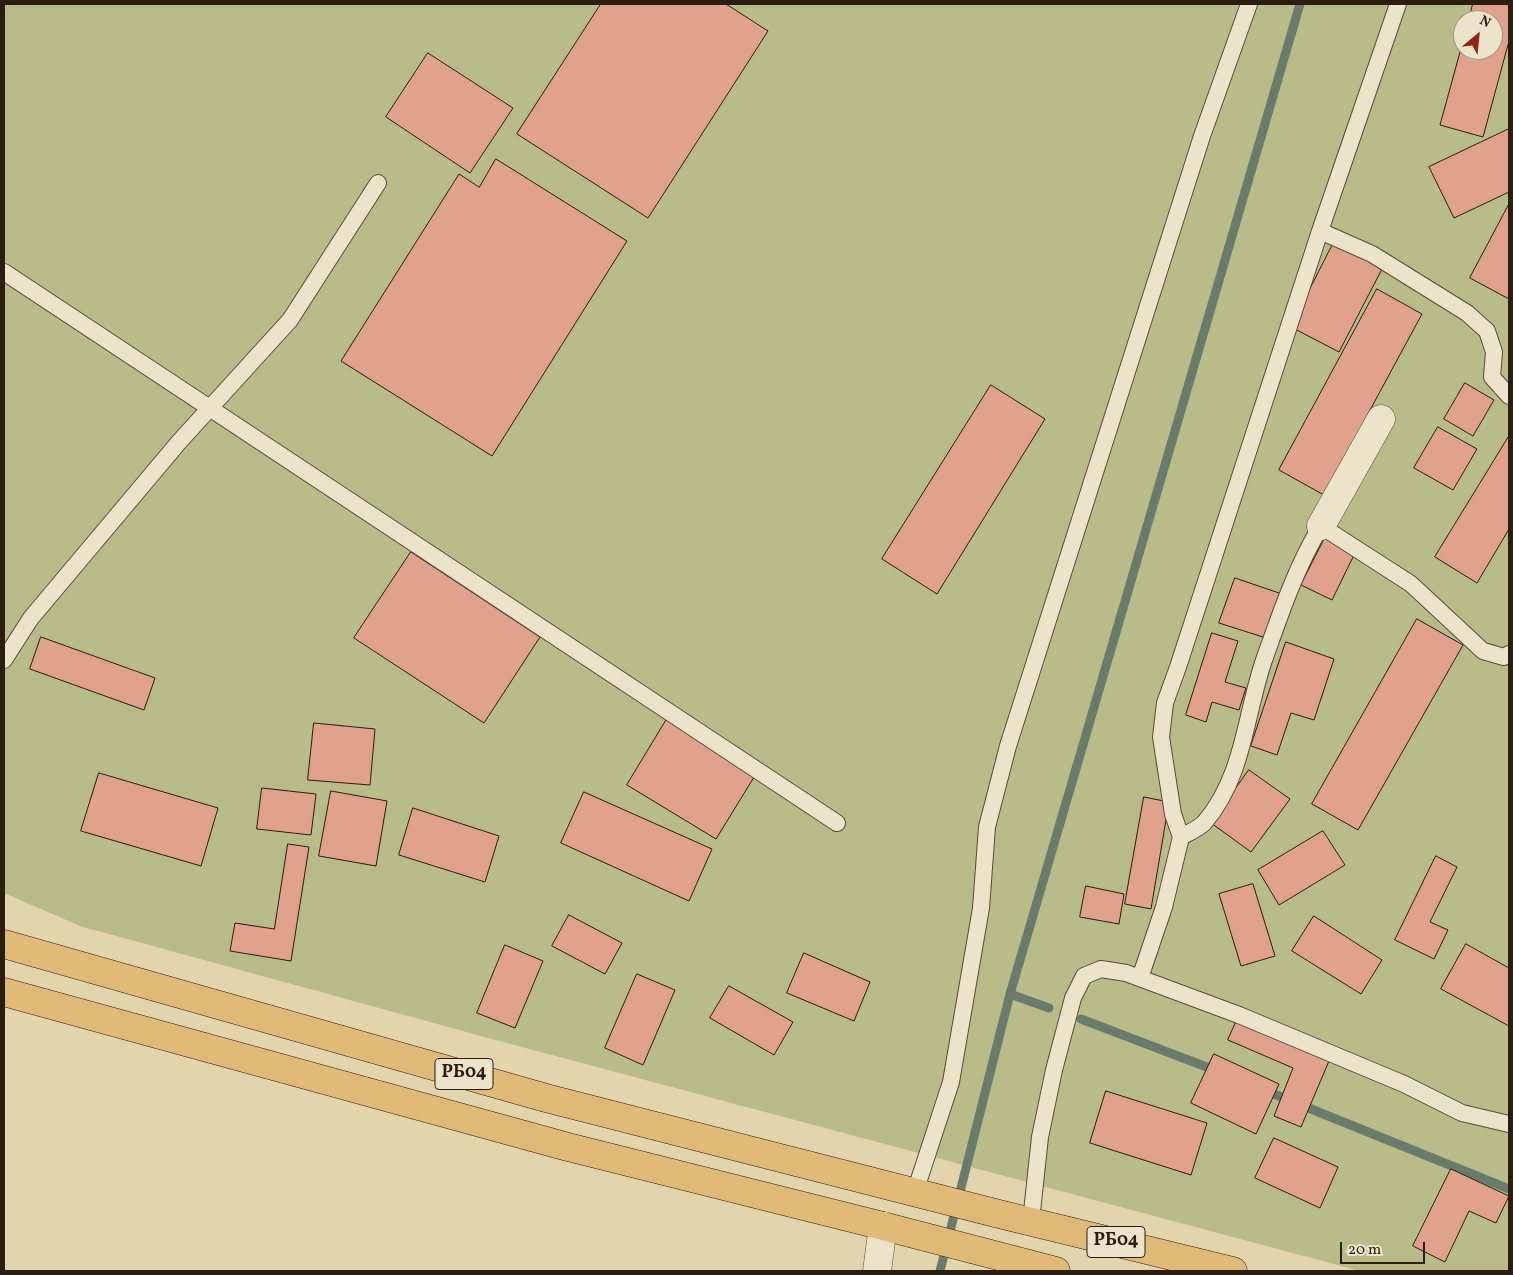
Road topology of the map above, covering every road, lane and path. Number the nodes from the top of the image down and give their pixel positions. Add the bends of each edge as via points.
1 (1249, 4) edge
2 (1398, 4) edge
3 (378, 183) dead end
4 (1320, 231) junction
5 (4, 272) edge
6 (1509, 396) edge
7 (210, 410) junction
8 (1381, 420) dead end
9 (1321, 526) junction
10 (1509, 654) edge
11 (4, 660) edge
12 (837, 823) dead end
13 (1181, 837) junction
14 (4, 944) edge
15 (1140, 978) junction
16 (4, 992) edge
17 (1509, 1124) edge
18 (921, 1194) junction
19 (1031, 1221) junction
20 (883, 1226) junction
21 (877, 1271) edge
22 (1056, 1271) edge
23 (1233, 1271) edge

1 - 18 lane via 1199,145 1008,746 987,827 981,908 951,1082
2 - 4 lane
3 - 7 lane via 290,320
4 - 6 lane via 1372,254 1417,280 1488,331 1494,352 1492,377
4 - 13 lane via 1164,703 1161,737 1173,814
5 - 7 lane
7 - 11 lane via 31,618
7 - 12 lane
8 - 9 street
9 - 10 lane via 1411,584 1483,651 1504,657
9 - 13 lane via 1306,552 1264,662 1241,753 1221,798 1203,825
13 - 15 lane via 1164,907
14 - 18 highway, РБ04 via 546,1098
15 - 17 lane via 1239,1015 1404,1084 1462,1113
15 - 19 lane via 1101,969 1084,976 1073,998 1040,1137
16 - 20 highway, РБ04 via 568,1147
18 - 19 highway, РБ04
19 - 23 highway, РБ04
20 - 21 street
20 - 22 highway, РБ04

